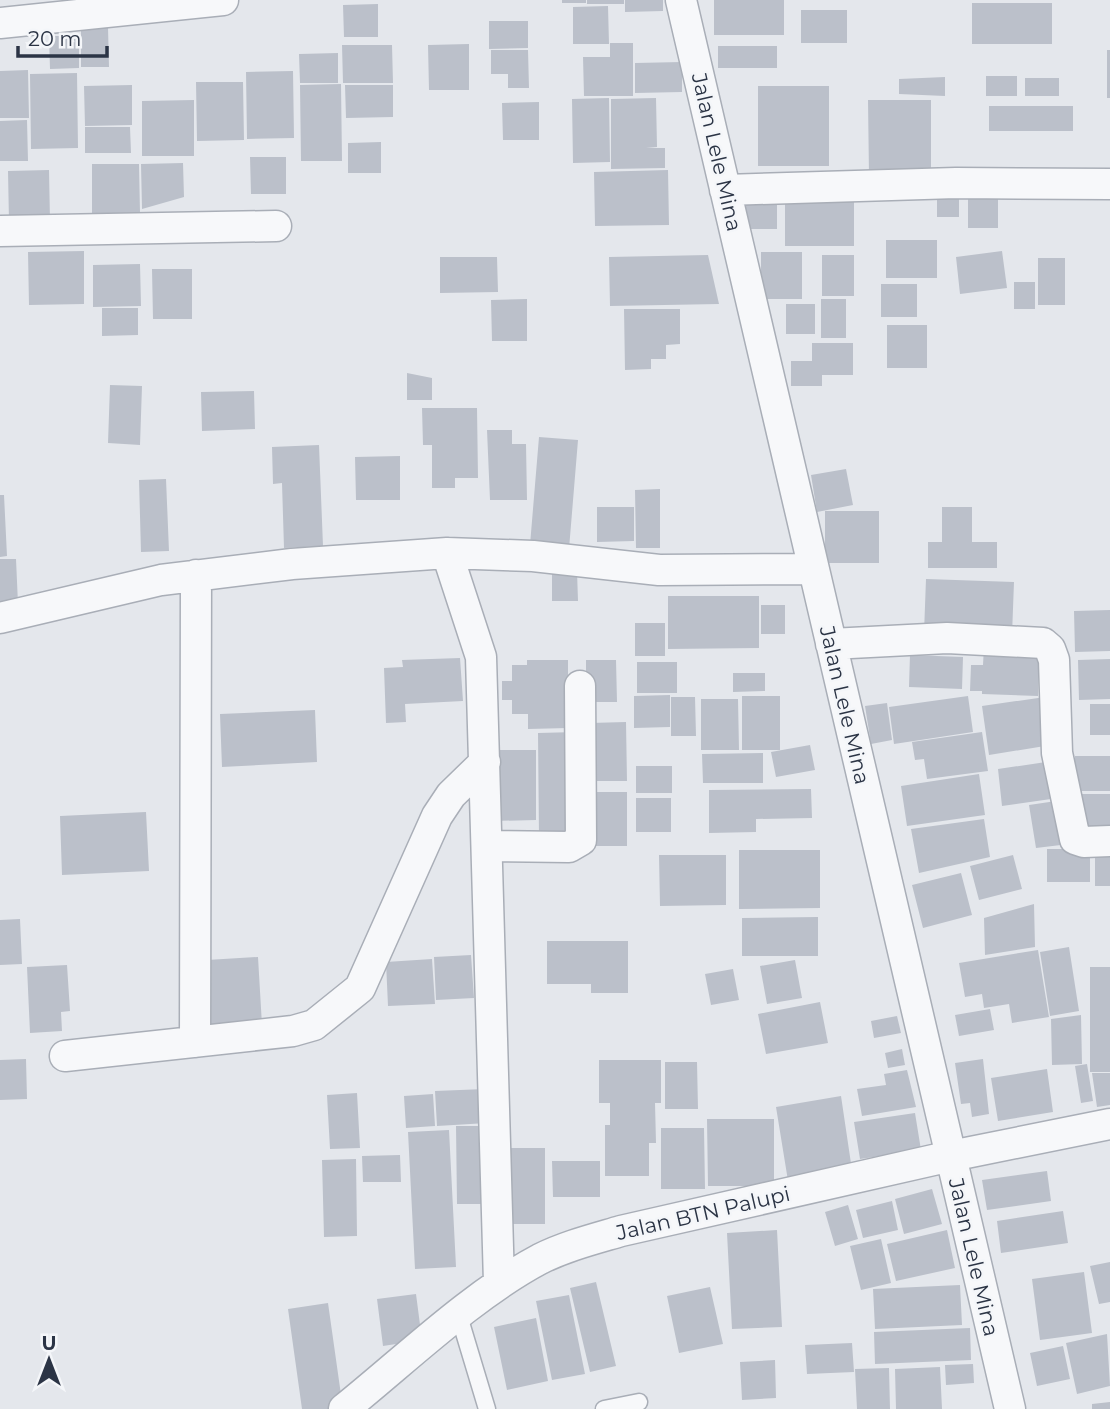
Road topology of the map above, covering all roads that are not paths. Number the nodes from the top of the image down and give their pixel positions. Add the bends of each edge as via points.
1 (223, 0) edge
2 (681, 0) edge
3 (0, 23) edge
4 (1110, 184) edge
5 (725, 190) junction
6 (276, 226) dead end
7 (0, 231) edge
8 (447, 553) junction
9 (813, 569) junction
10 (196, 575) junction
11 (0, 618) edge
12 (831, 644) junction
13 (580, 686) dead end
14 (485, 762) junction
15 (1110, 841) edge
16 (488, 846) junction
17 (195, 1042) junction
18 (65, 1056) dead end
19 (1110, 1124) edge
20 (951, 1156) junction
21 (499, 1283) junction
22 (459, 1316) junction
23 (639, 1402) dead end
24 (344, 1409) edge
25 (487, 1409) edge
26 (604, 1409) edge
27 (1010, 1409) edge

1 - 3 street
2 - 5 street, Jalan Lele Mina
4 - 5 street
5 - 9 street, Jalan Lele Mina
6 - 7 street
8 - 9 street via 533,556 659,570
8 - 10 street
8 - 14 street via 481,657
9 - 12 street, Jalan Lele Mina
10 - 11 street
10 - 17 street
12 - 15 street via 947,638 1043,643 1054,660 1057,752 1075,839
12 - 20 street, Jalan Lele Mina
13 - 16 street via 581,840 569,847
14 - 16 street
14 - 17 street via 436,816 360,988 314,1025
16 - 21 street
17 - 18 street
19 - 20 street, Jalan BTN Palupi
20 - 21 street, Jalan BTN Palupi via 621,1231 541,1259
20 - 27 street, Jalan Lele Mina
21 - 22 street, Jalan BTN Palupi
22 - 24 street, Jalan BTN Palupi
22 - 25 lane
23 - 26 lane

